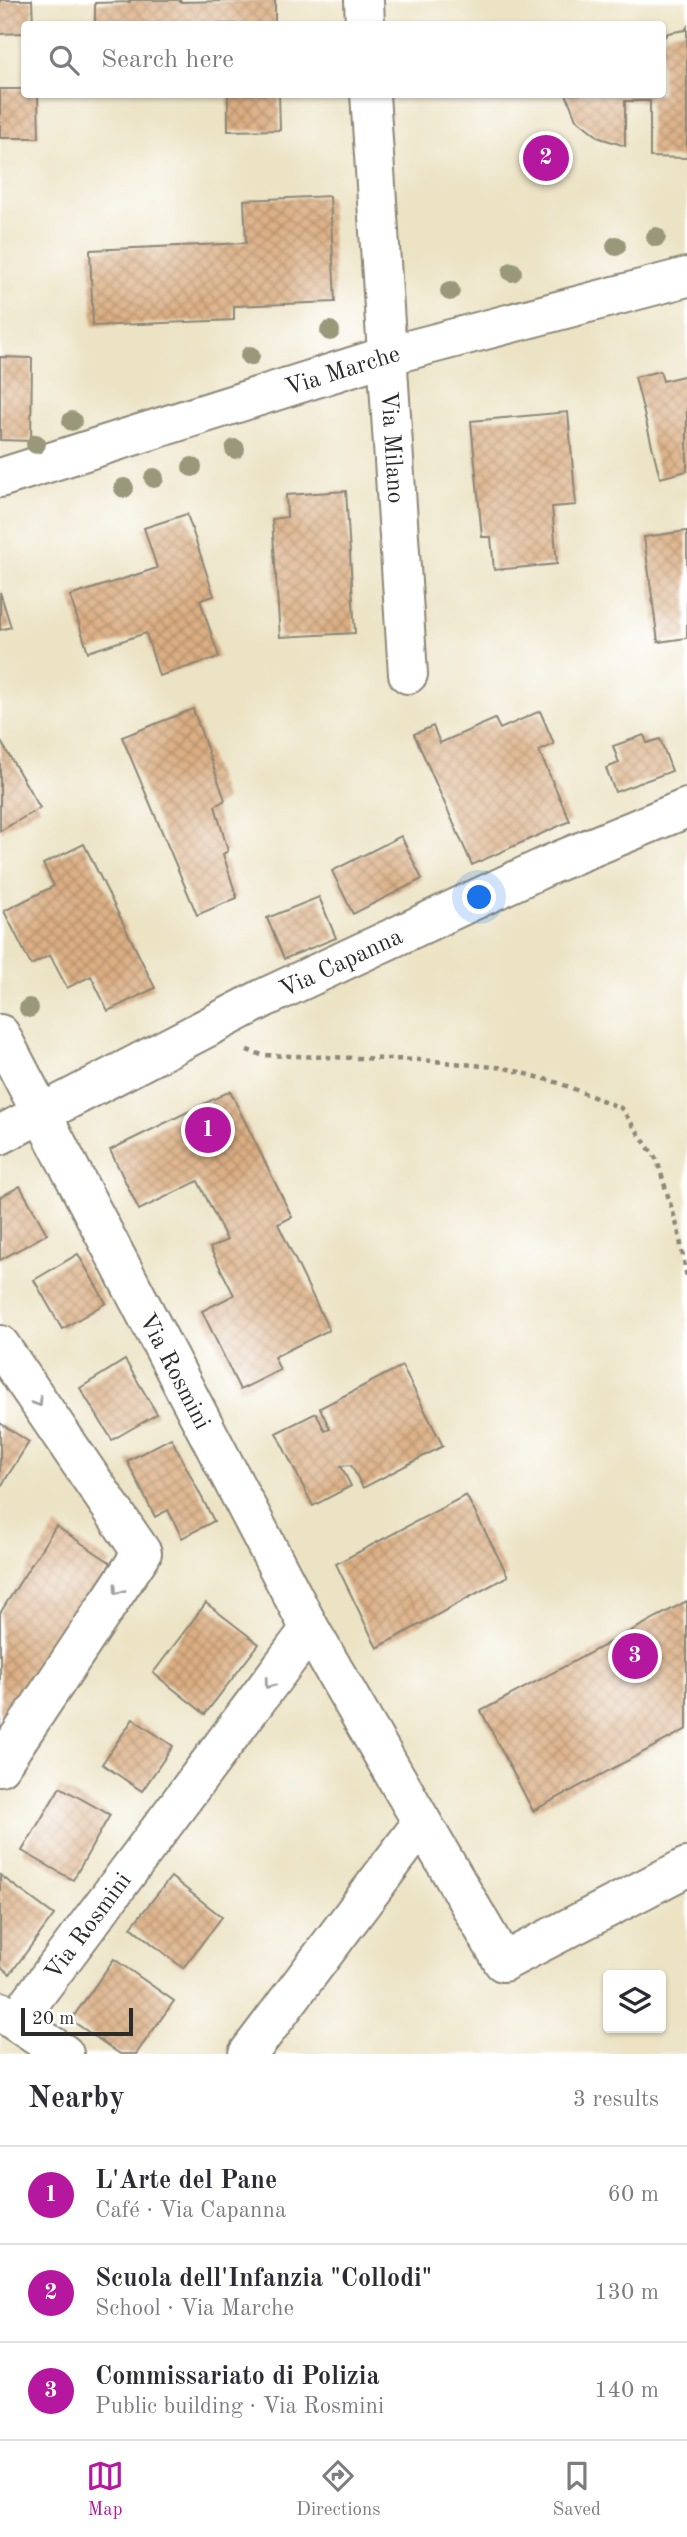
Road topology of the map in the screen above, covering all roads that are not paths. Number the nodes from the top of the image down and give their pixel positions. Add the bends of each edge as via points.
1 (364, 0) edge
2 (365, 21) edge
3 (370, 98) edge
4 (687, 277) edge
5 (386, 356) junction
6 (0, 478) edge
7 (408, 674) dead end
8 (687, 808) edge
9 (0, 1034) edge
10 (40, 1112) junction
11 (0, 1135) edge
12 (0, 1345) edge
13 (310, 1629) junction
14 (0, 1766) edge
15 (422, 1823) junction
16 (687, 1867) edge
17 (8, 2016) edge
18 (64, 2054) edge
19 (248, 2054) edge

1 - 2 street
3 - 5 street, Via Milano
4 - 5 street, Via Marche
5 - 6 street, Via Marche
5 - 7 street, Via Milano
8 - 10 street, Via Capanna via 549,865
9 - 10 street, Via Rosmini
10 - 11 street, Via Capanna
10 - 13 street, Via Rosmini
12 -> 14 street via 142,1553
13 - 15 street, Via Rosmini
13 -> 17 street, Via Rosmini
15 - 16 street, Via Rosmini via 503,1962
15 - 19 street
17 - 18 street

